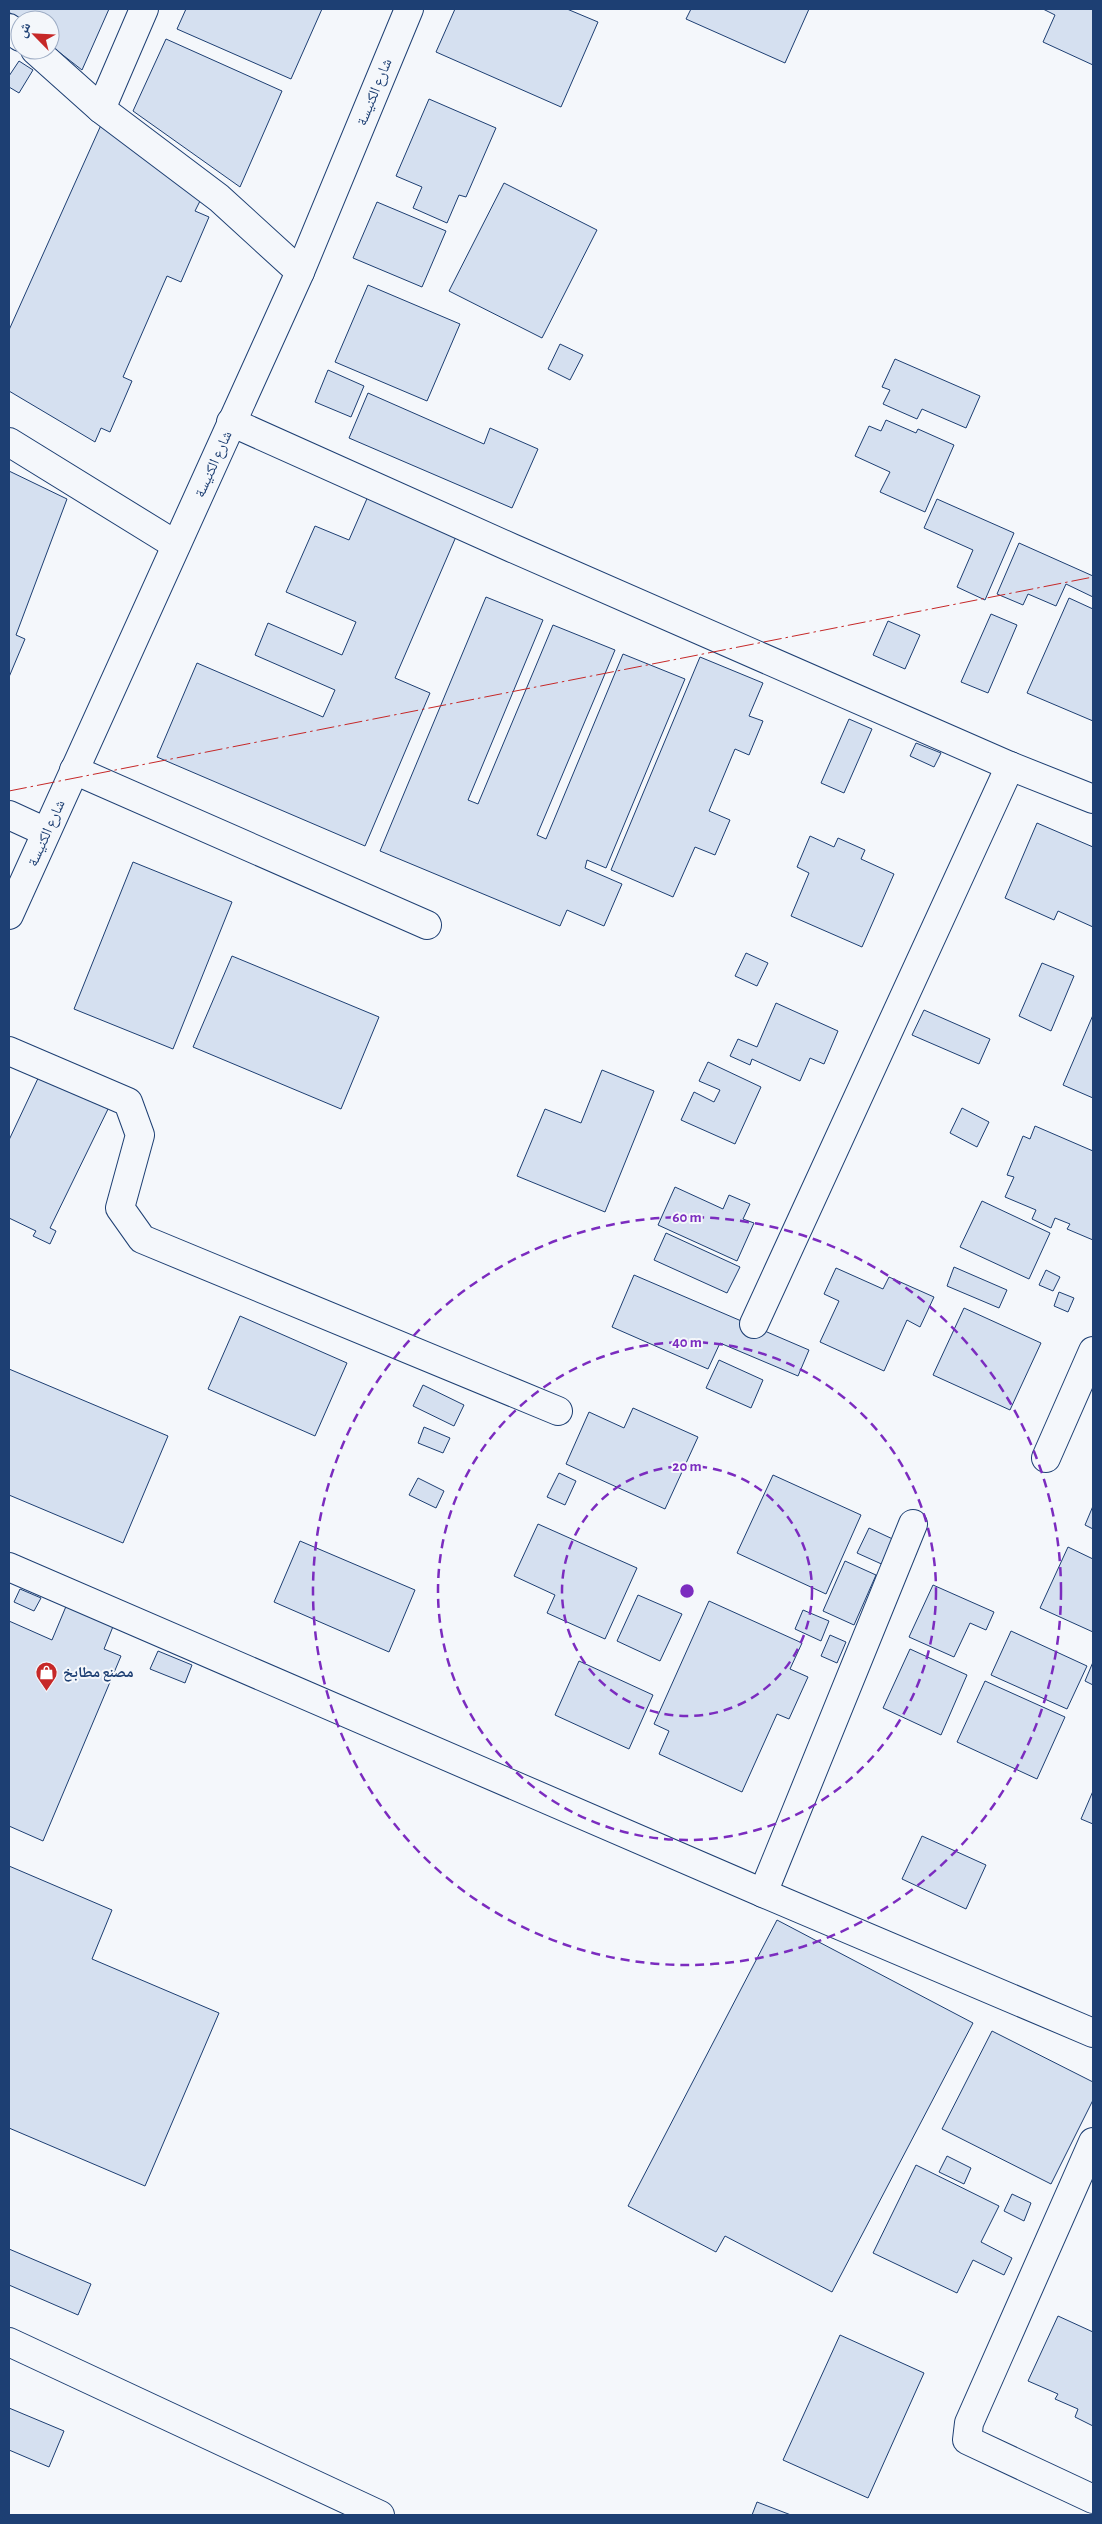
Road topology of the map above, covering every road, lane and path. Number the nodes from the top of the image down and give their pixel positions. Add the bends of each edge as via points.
1 (144, 9) edge
2 (408, 9) edge
3 (46, 60) edge
4 (102, 109) junction
5 (300, 272) junction
6 (231, 422) junction
7 (9, 442) edge
8 (176, 545) junction
9 (1010, 766) junction
10 (74, 770) junction
11 (1093, 799) edge
12 (9, 815) edge
13 (46, 832) junction
14 (9, 915) edge
15 (427, 925) dead end
16 (9, 1052) edge
17 (754, 1324) dead end
18 (1093, 1351) edge
19 (558, 1411) dead end
20 (1046, 1458) dead end
21 (913, 1524) dead end
22 (9, 1567) edge
23 (763, 1893) junction
24 (1093, 2033) edge
25 (1093, 2142) edge
26 (9, 2342) edge
27 (1093, 2500) edge
28 (380, 2515) edge

1 - 4 street
2 - 5 street, شارع الكنيسة
3 - 4 street
4 - 5 street via 218,198
5 - 6 street, شارع الكنيسة
6 - 8 street, شارع الكنيسة
6 - 9 street
7 - 8 street
8 - 10 street, شارع الكنيسة
9 - 11 street
9 - 17 street
10 - 13 street, شارع الكنيسة
10 - 15 street
12 - 13 street
13 - 14 street, شارع الكنيسة
16 - 19 street via 128,1102 140,1135 120,1208 142,1238
18 - 20 street
21 - 23 street
22 - 23 street
23 - 24 street
25 - 27 street via 968,2423 967,2440
26 - 28 street

